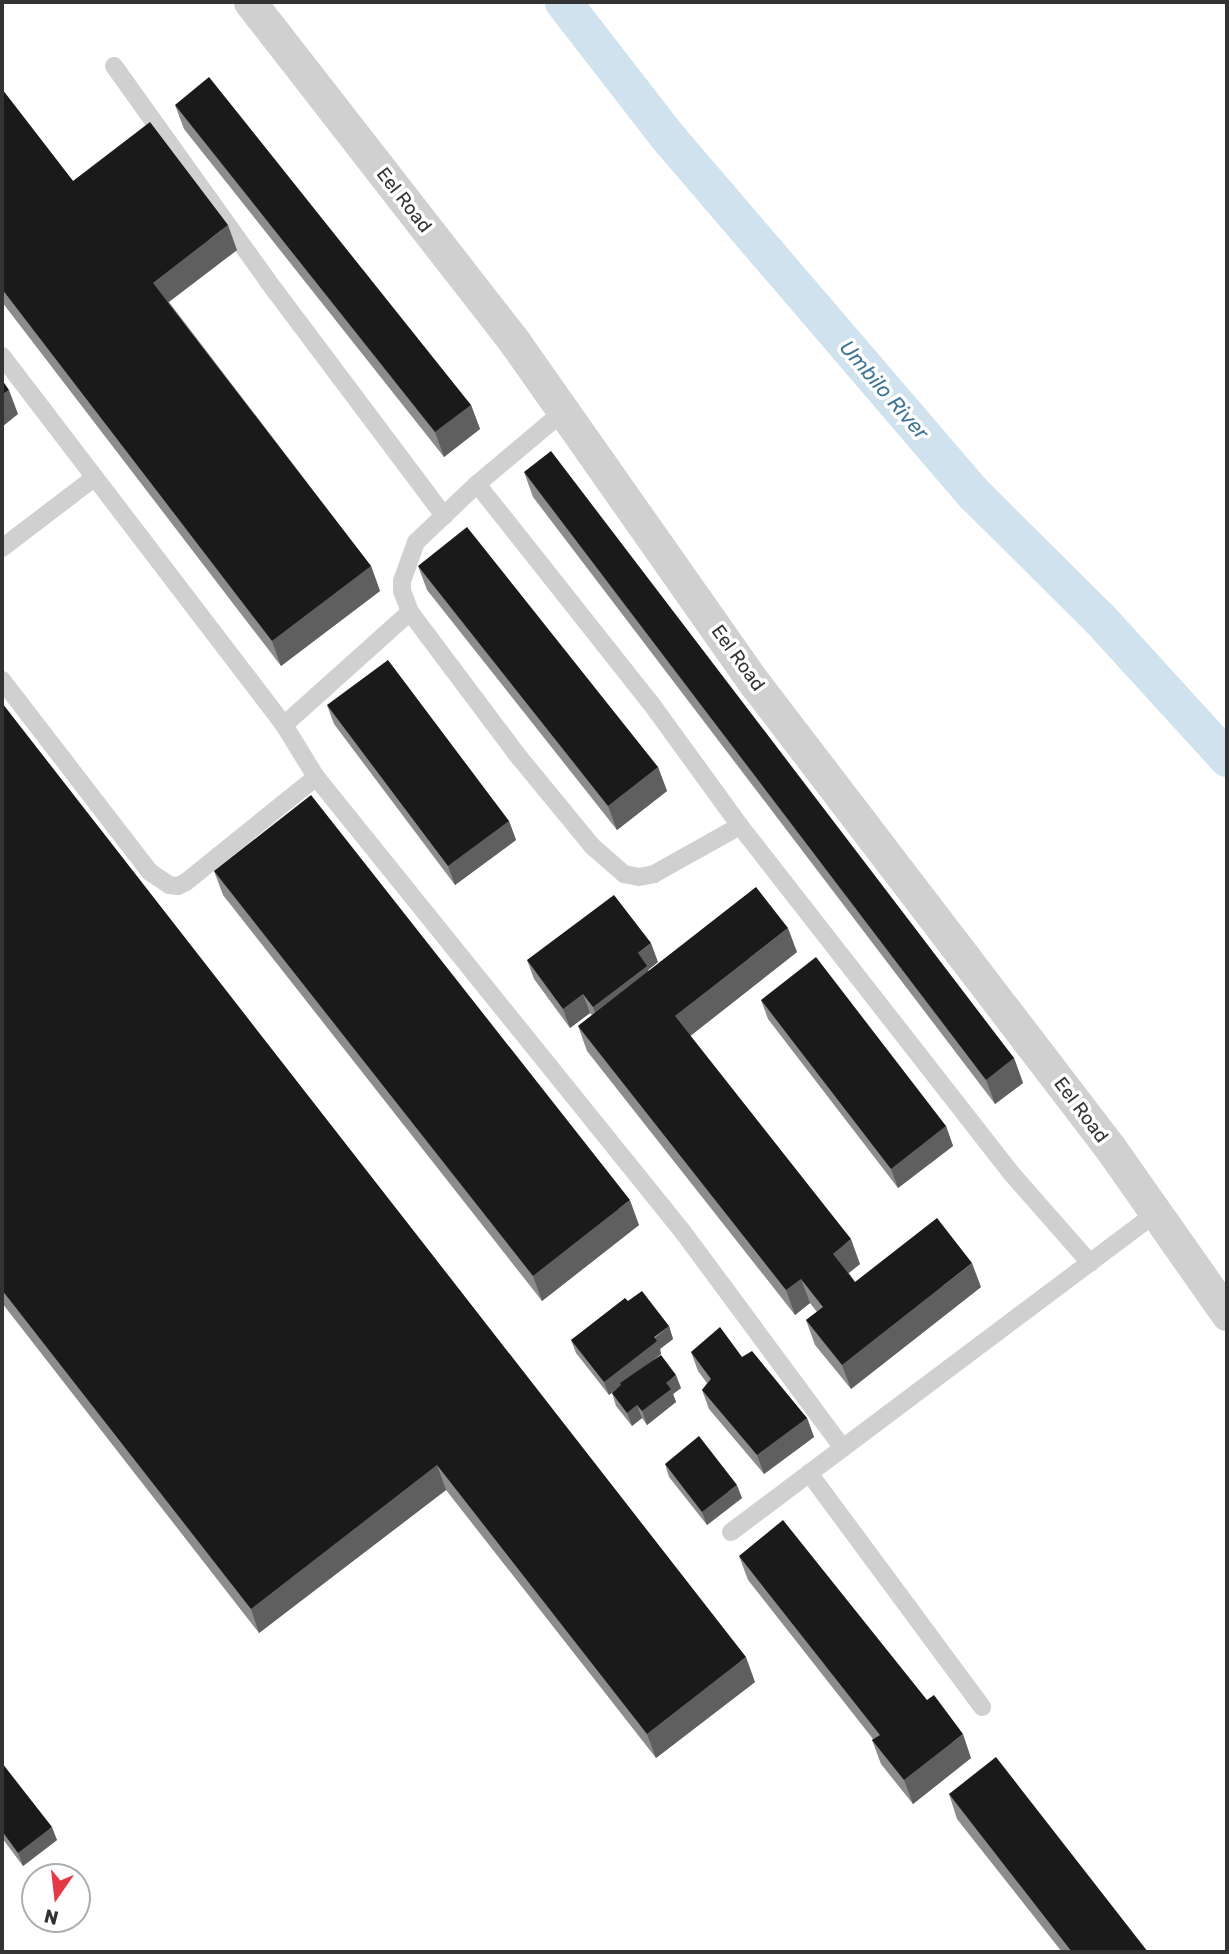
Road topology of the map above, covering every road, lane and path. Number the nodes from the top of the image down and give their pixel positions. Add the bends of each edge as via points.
1 (250, 2) edge
2 (114, 66) dead end
3 (2, 356) edge
4 (564, 411) junction
5 (94, 478) junction
6 (477, 484) junction
7 (444, 516) junction
8 (2, 548) edge
9 (410, 612) junction
10 (2, 680) edge
11 (284, 725) junction
12 (316, 777) junction
13 (740, 826) junction
14 (1156, 1213) junction
15 (1090, 1263) junction
16 (1227, 1314) edge
17 (843, 1448) junction
18 (809, 1473) junction
19 (731, 1532) dead end
20 (982, 1707) dead end

1 - 4 street, Eel Road
2 - 7 lane
3 - 5 lane
4 - 6 lane
4 - 14 street, Eel Road via 756,685
5 - 8 lane
5 - 11 lane
6 - 7 lane
6 - 13 lane via 650,702
7 - 9 lane via 409,555 402,591
9 - 11 lane
9 - 13 lane via 584,836 624,874 654,874
10 - 12 lane via 150,872 169,885 182,885
11 - 12 lane
12 - 17 lane via 683,1232
13 - 15 lane via 1011,1173
14 - 15 lane
14 - 16 street, Eel Road
15 - 17 lane
17 - 18 lane
18 - 19 lane
18 - 20 lane

